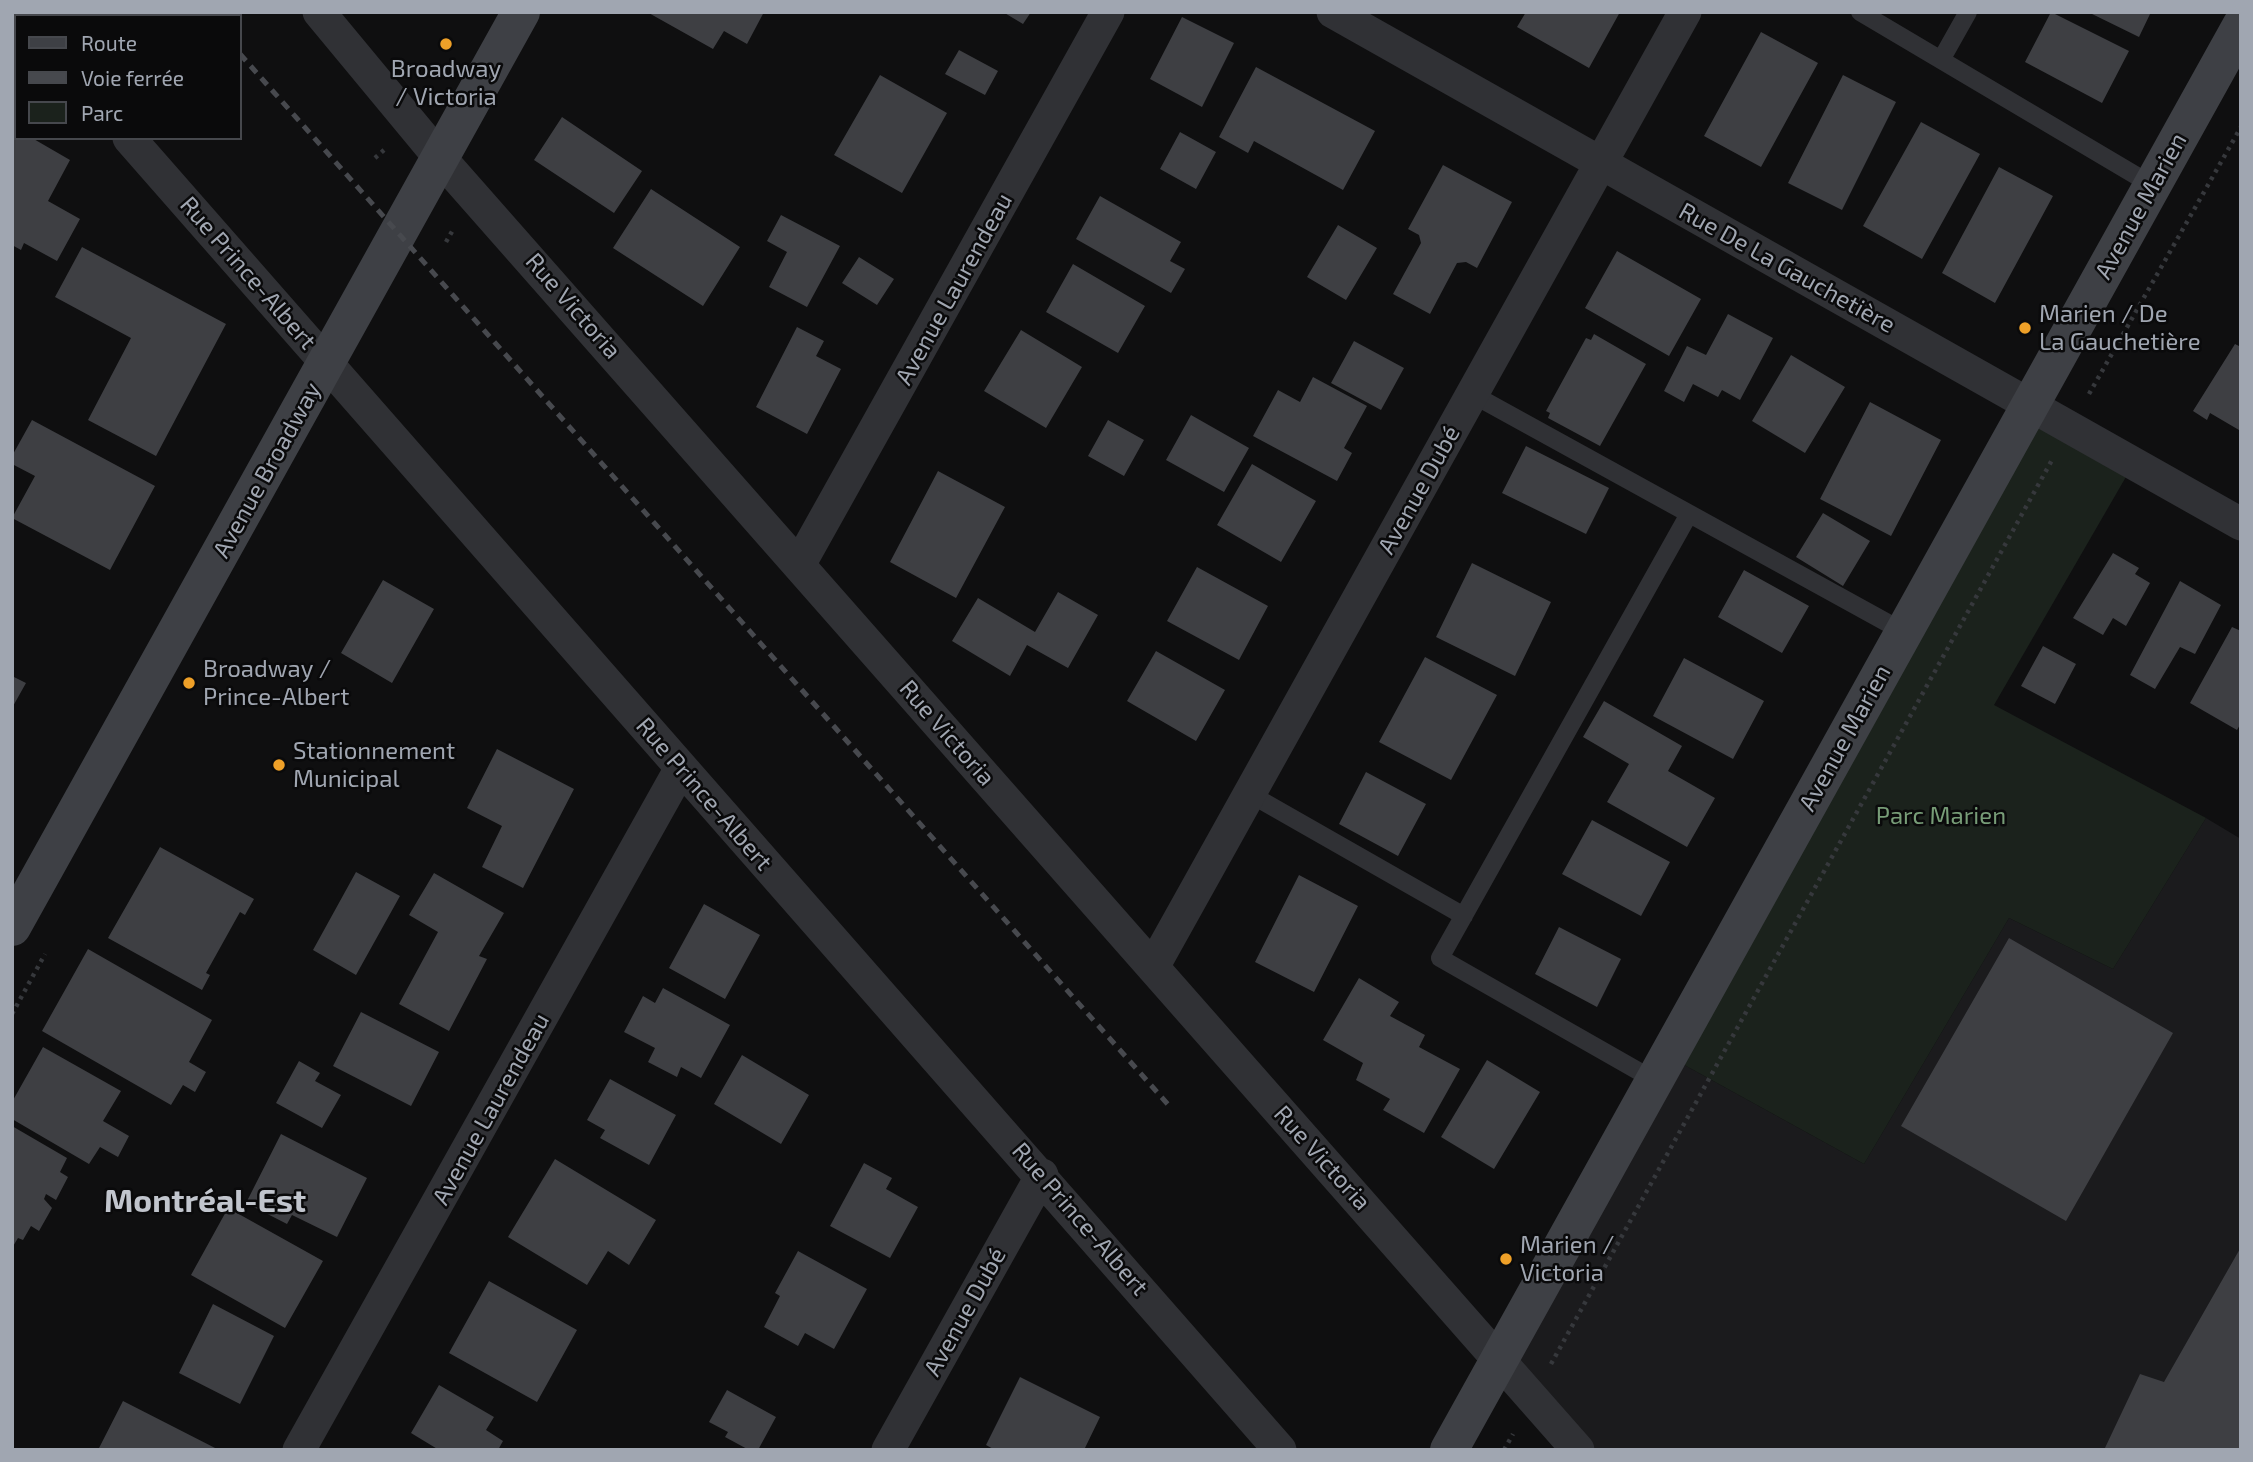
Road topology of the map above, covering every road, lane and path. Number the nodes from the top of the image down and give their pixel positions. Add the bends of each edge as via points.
1 (319, 12) edge
2 (521, 12) edge
3 (1108, 12) edge
4 (1333, 12) edge
5 (1685, 12) edge
6 (1860, 12) edge
7 (1968, 12) edge
8 (2241, 26) edge
9 (1941, 60) junction
10 (2241, 127) edge
11 (131, 140) edge
12 (440, 158) junction
13 (1600, 163) junction
14 (2152, 185) junction
15 (327, 362) junction
16 (1472, 394) junction
17 (2030, 404) junction
18 (2070, 428) junction
19 (1689, 514) junction
20 (2241, 524) edge
21 (799, 565) junction
22 (1903, 632) junction
23 (681, 768) junction
24 (1250, 794) junction
25 (1464, 916) junction
26 (12, 927) edge
27 (1153, 967) junction
28 (1654, 1080) junction
29 (1042, 1175) junction
30 (1498, 1361) junction
31 (1532, 1399) junction
32 (299, 1450) edge
33 (888, 1450) edge
34 (1280, 1450) edge
35 (1449, 1450) edge
36 (1504, 1450) edge
37 (1578, 1450) edge

1 - 12 street, Rue Victoria
2 - 12 street, Avenue Broadway
3 - 21 street, Avenue Laurendeau
4 - 13 street, Rue De La Gauchetière
5 - 13 street, Avenue Dubé
6 - 9 lane
7 - 9 lane
8 - 14 street, Avenue Marien
9 - 14 lane
10 - 18 path
11 - 15 street, Rue Prince-Albert
12 - 15 street, Avenue Broadway
12 - 21 street, Rue Victoria
13 - 16 street, Avenue Dubé
13 - 17 street, Rue De La Gauchetière
14 - 17 street, Avenue Marien
15 - 23 street, Rue Prince-Albert
15 - 26 street, Avenue Broadway
16 - 19 lane
16 - 24 street, Avenue Dubé
17 - 18 street, Rue De La Gauchetière
17 - 22 street, Avenue Marien
18 - 20 street, Rue De La Gauchetière
18 - 31 path
19 - 22 lane
19 - 25 lane
21 - 27 street, Rue Victoria
22 - 28 street, Avenue Marien
23 - 29 street, Rue Prince-Albert
23 - 32 street, Avenue Laurendeau
24 - 25 lane
24 - 27 street, Avenue Dubé
25 - 28 lane via 1440,958
27 - 30 street, Rue Victoria
28 - 30 street, Avenue Marien
29 - 33 street, Avenue Dubé
29 - 34 street, Rue Prince-Albert
30 - 31 street, Rue Victoria
30 - 35 street, Avenue Marien
31 - 36 path
31 - 37 street, Rue Victoria

